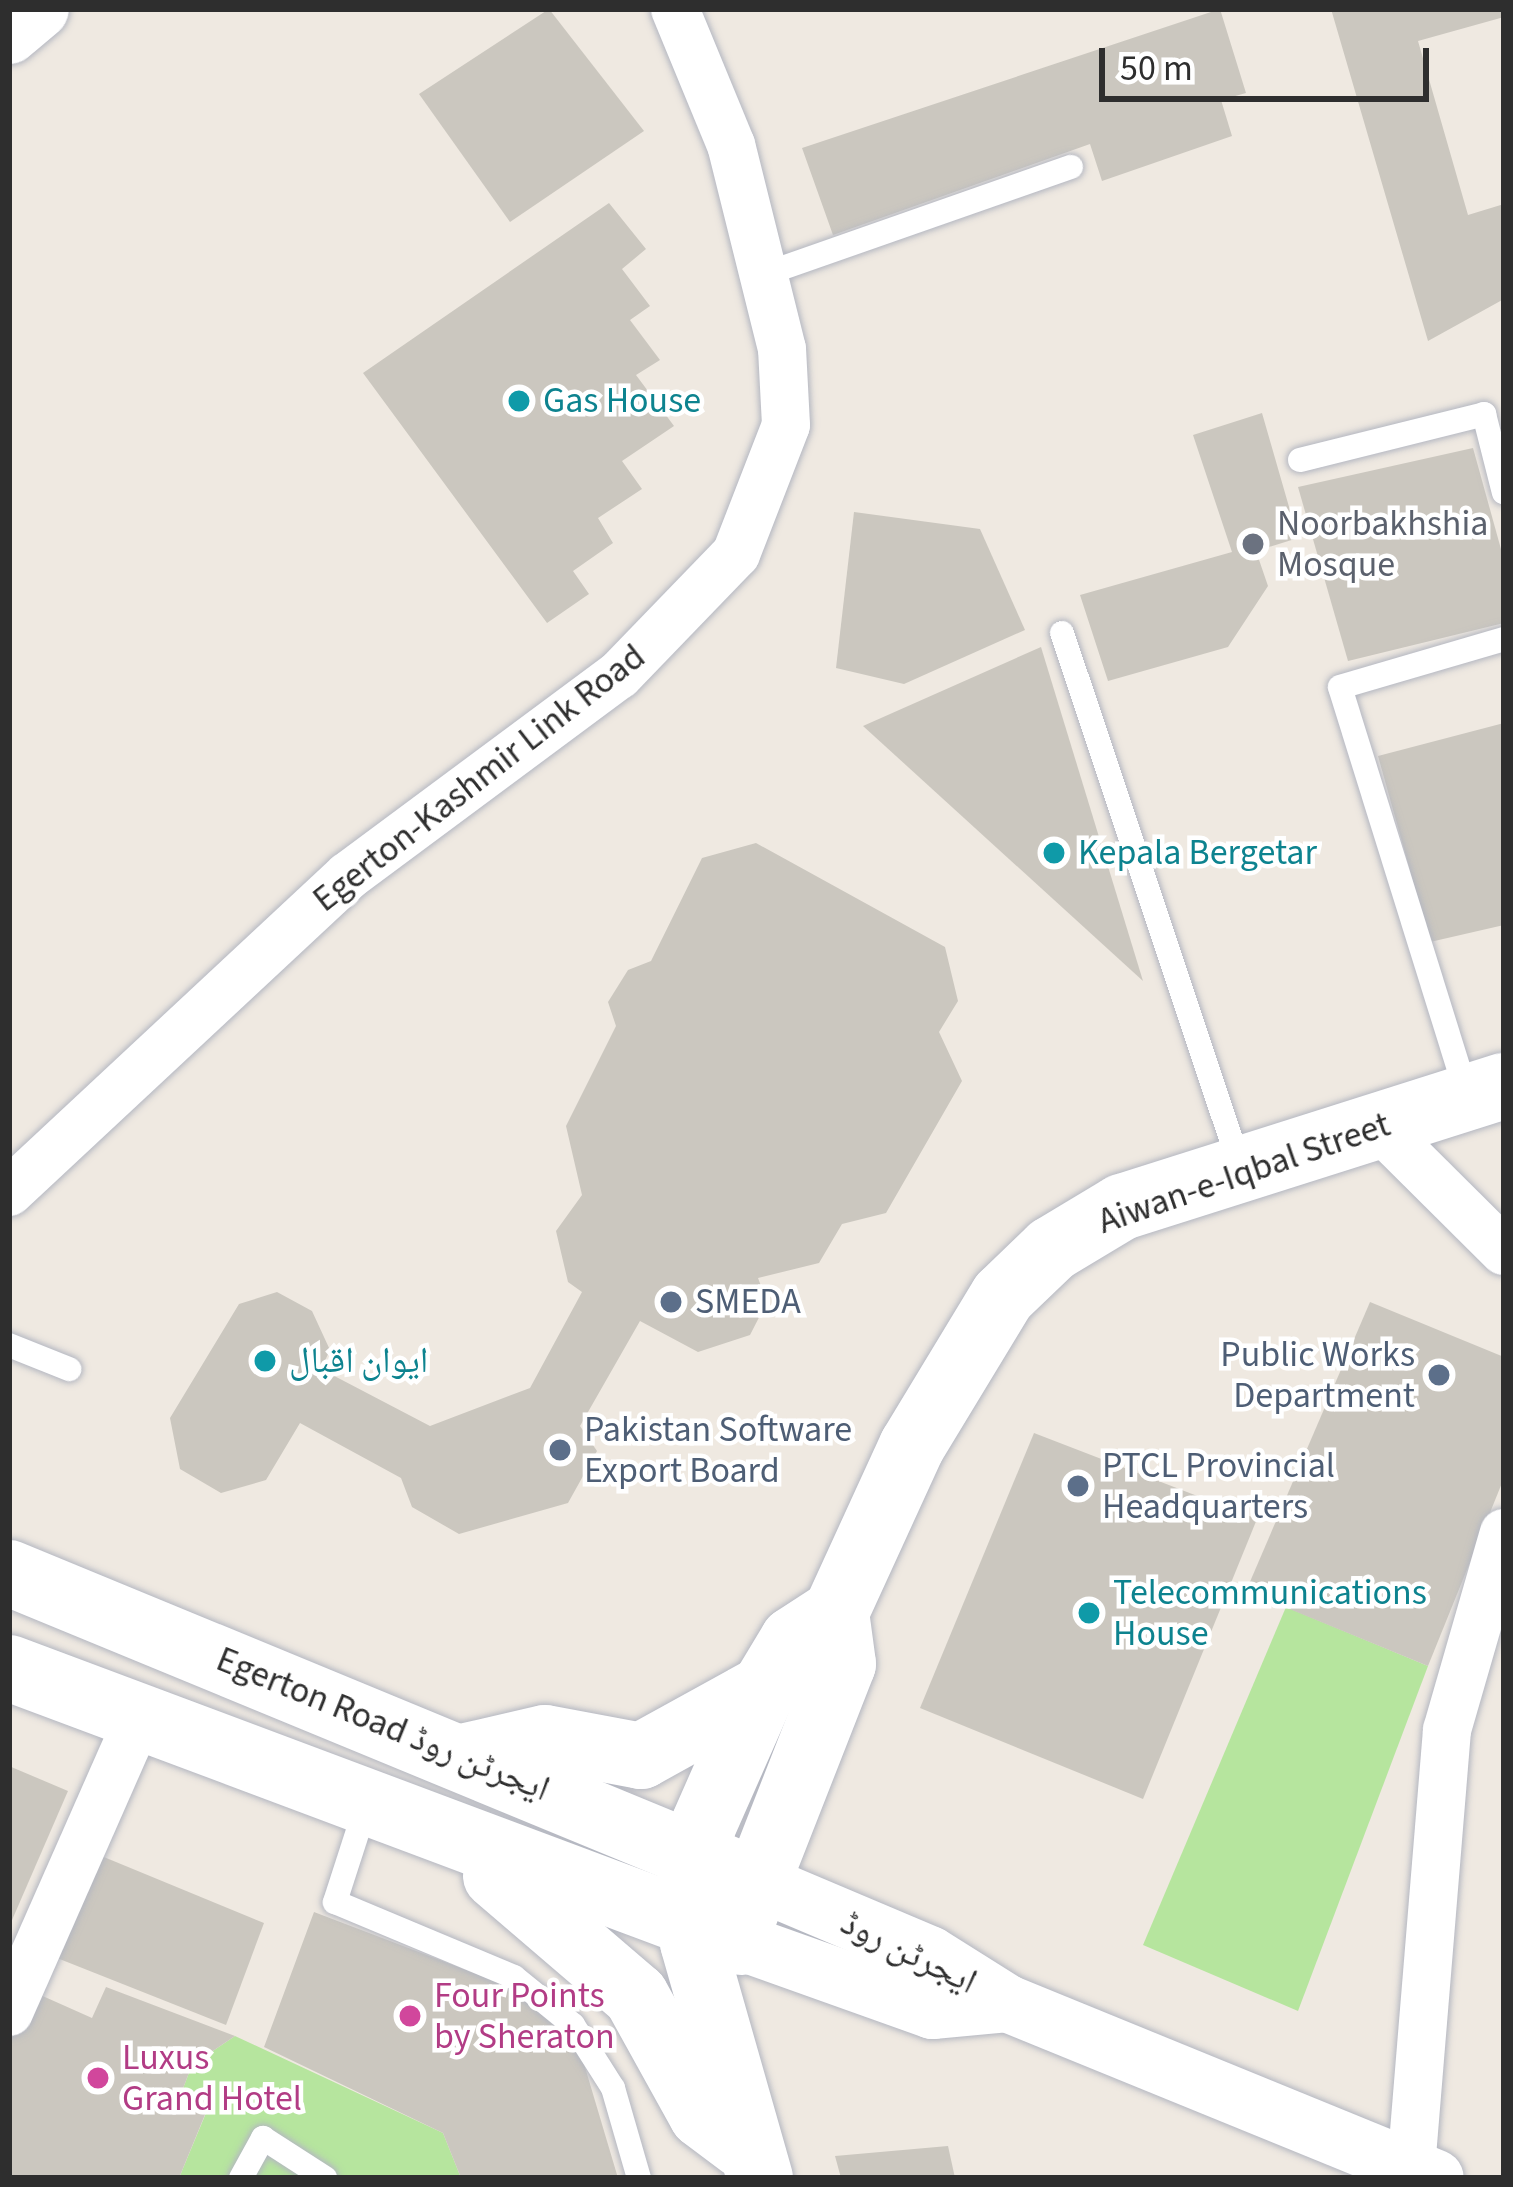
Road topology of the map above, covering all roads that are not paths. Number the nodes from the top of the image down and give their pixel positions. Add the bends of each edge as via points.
1 (40, 9) edge
2 (675, 9) edge
3 (9, 35) edge
4 (1071, 167) dead end
5 (768, 273) junction
6 (1300, 460) dead end
7 (1504, 493) edge
8 (1062, 633) dead end
9 (1504, 639) edge
10 (1486, 1092) edge
11 (1379, 1127) junction
12 (1240, 1166) junction
13 (9, 1192) edge
14 (1504, 1251) edge
15 (9, 1345) edge
16 (69, 1370) dead end
17 (1504, 1533) edge
18 (9, 1573) edge
19 (836, 1612) junction
20 (9, 1668) edge
21 (764, 1688) junction
22 (138, 1720) junction
23 (466, 1756) junction
24 (365, 1809) junction
25 (450, 1839) junction
26 (725, 1866) junction
27 (716, 1935) junction
28 (1007, 2002) junction
29 (9, 2012) edge
30 (773, 2170) edge
31 (1423, 2173) edge
32 (242, 2178) edge
33 (326, 2178) edge
34 (639, 2178) edge

1 - 3 street
2 - 5 street, Egerton-Kashmir Link Road
4 - 5 lane
5 - 13 street, Egerton-Kashmir Link Road via 786,425 736,554 619,675 348,876
6 - 7 lane via 1484,414
8 - 12 lane
9 - 10 lane via 1340,687
10 - 11 main road, Aiwan-e-Iqbal Street
11 - 12 main road, Aiwan-e-Iqbal Street
11 - 14 street
12 - 19 main road, Aiwan-e-Iqbal Street via 1081,1228 1003,1295 912,1446
15 - 16 lane
17 - 31 street via 1448,1730
18 - 23 main road, Egerton Road ایجرٹن روڈ
19 - 21 main road, Aiwan-e-Iqbal Street via 793,1640
19 - 26 main road, Aiwan-e-Iqbal Street via 843,1664
20 - 22 main road
21 - 23 main road via 641,1756 545,1738
21 - 26 main road, Aiwan-e-Iqbal Street
22 - 24 main road
22 - 29 street
23 - 26 main road, Egerton Road ایجرٹن روڈ
24 - 25 main road
24 - 34 lane via 335,1902 514,1977 558,2012 613,2089
25 - 27 main road
25 - 30 main road via 612,1970 652,2018 702,2114
26 - 27 main road, Aiwan-e-Iqbal Street
26 - 28 street, ایجرٹن روڈ via 929,1954
27 - 28 street, ایجرٹن روڈ via 932,2010
27 - 30 main road
28 - 31 street
32 - 33 lane via 263,2138

